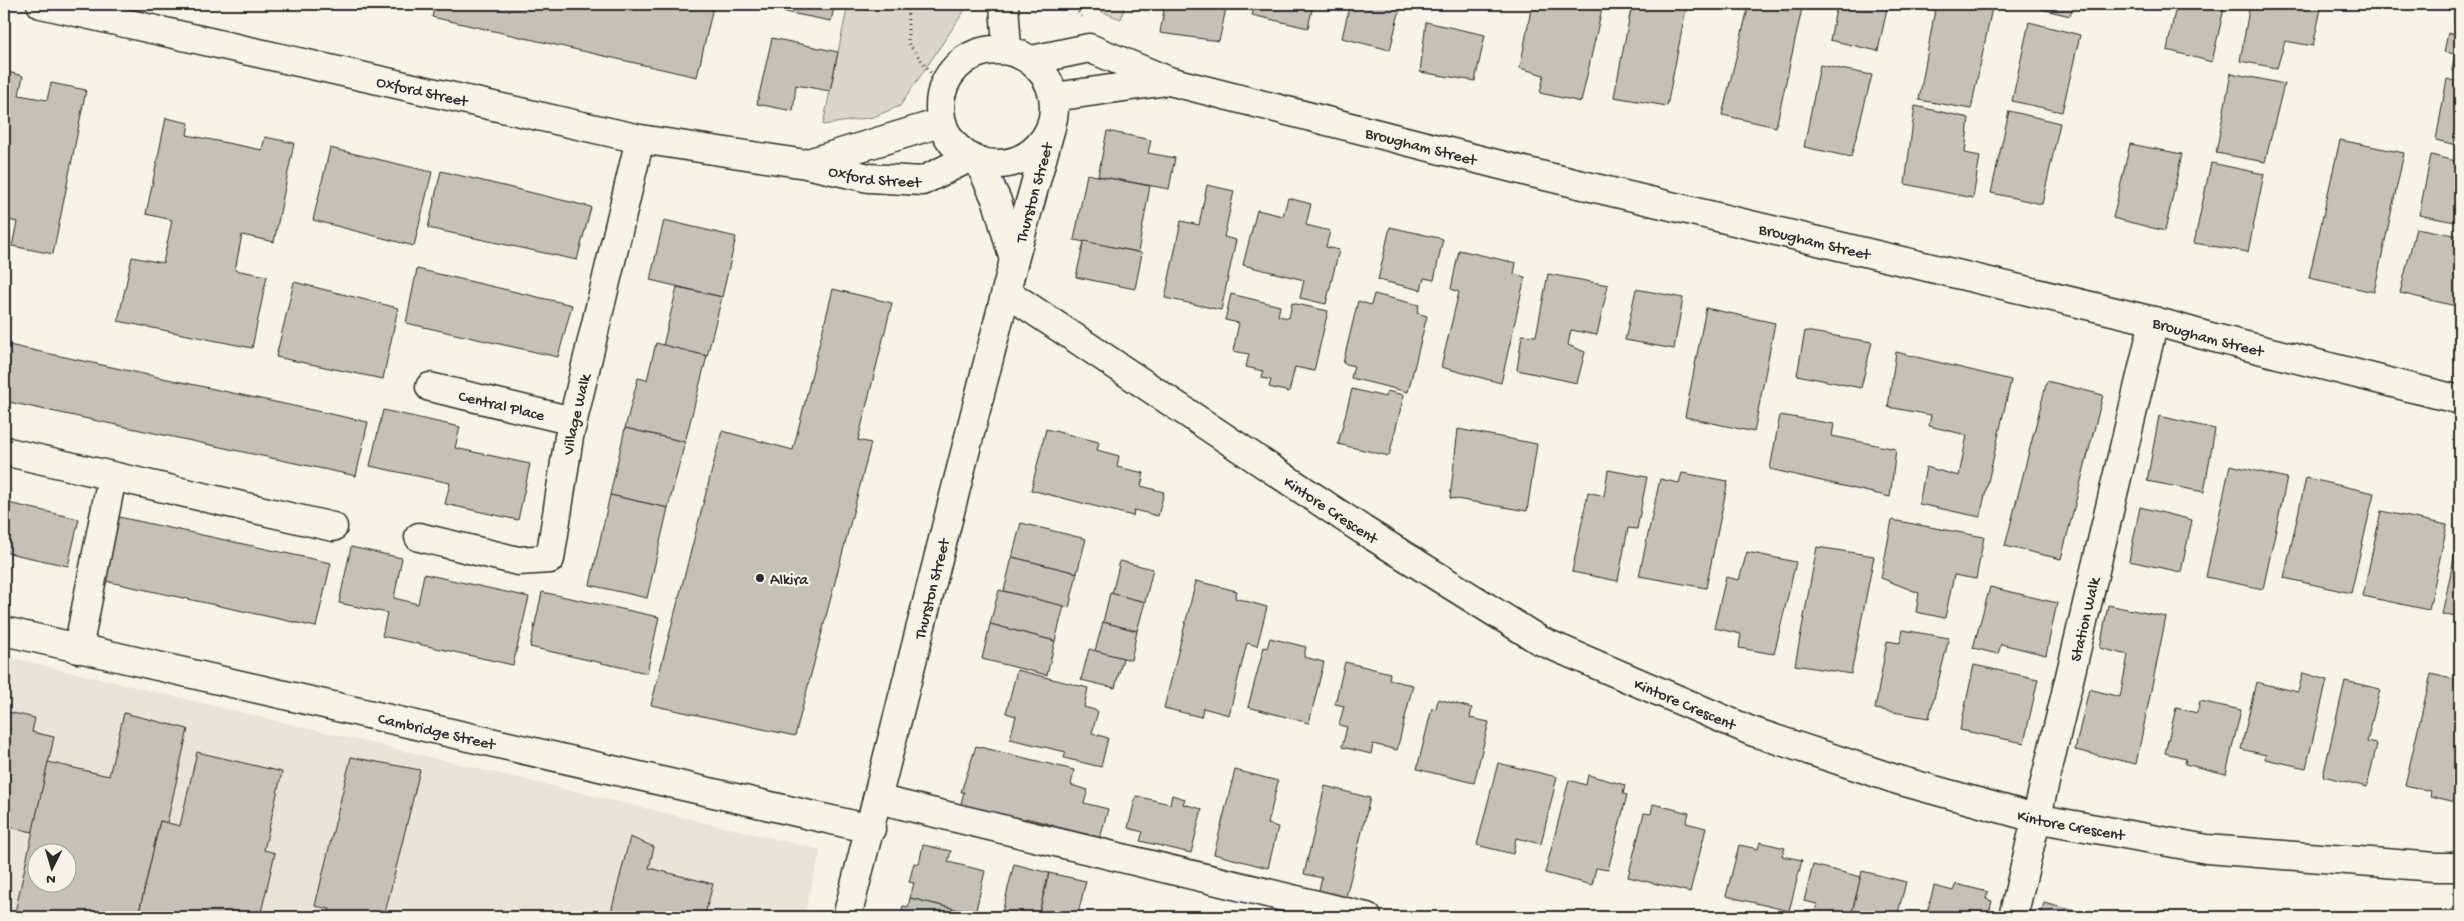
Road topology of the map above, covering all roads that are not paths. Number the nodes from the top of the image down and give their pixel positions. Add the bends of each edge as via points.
1 (41, 4) edge
2 (1004, 4) edge
3 (1007, 49) junction
4 (1032, 60) junction
5 (1169, 81) junction
6 (1054, 97) junction
7 (940, 123) junction
8 (1051, 127) junction
9 (640, 139) junction
10 (974, 160) junction
11 (806, 164) junction
12 (1014, 260) junction
13 (1006, 292) junction
14 (2154, 321) junction
15 (430, 387) dead end
16 (2460, 400) edge
17 (573, 421) junction
18 (4, 451) edge
19 (112, 477) junction
20 (333, 527) dead end
21 (419, 537) dead end
22 (4, 631) edge
23 (78, 648) junction
24 (877, 799) junction
25 (2035, 818) junction
26 (870, 829) junction
27 (2460, 867) edge
28 (847, 917) edge
29 (1367, 917) edge
30 (2013, 917) edge

1 - 9 street, Oxford Street
2 - 3 street
3 - 4 street
3 - 7 street via 967,56 941,86
4 - 5 street, Brougham Street via 1089,48
4 - 6 street via 1046,76
5 - 6 street, Brougham Street
5 - 14 street, Brougham Street via 1528,172
6 - 8 street
7 - 10 street via 951,143
7 - 11 street, Oxford Street
8 - 10 street via 1034,151 1008,164
8 - 12 street, Thurston Street
9 - 11 street, Oxford Street
9 - 17 street, Village Walk
10 - 11 street, Oxford Street via 922,180 869,178
10 - 12 street, Thurston Street via 997,202
12 - 13 street, Thurston Street
13 - 24 street, Thurston Street
13 - 25 street, Kintore Crescent via 1363,530 1539,640 1751,731 1898,780
14 - 16 street, Brougham Street
14 - 25 street, Station Walk
15 - 17 street, Central Place
17 - 21 street, Village Walk via 550,560 518,562
18 - 19 street
19 - 20 street
19 - 23 street
22 - 23 street, Cambridge Street
23 - 26 street, Cambridge Street
24 - 26 street, Thurston Street
24 - 29 street
25 - 27 street, Kintore Crescent via 2207,849
25 - 30 street, Station Walk
26 - 28 street, Thurston Street

